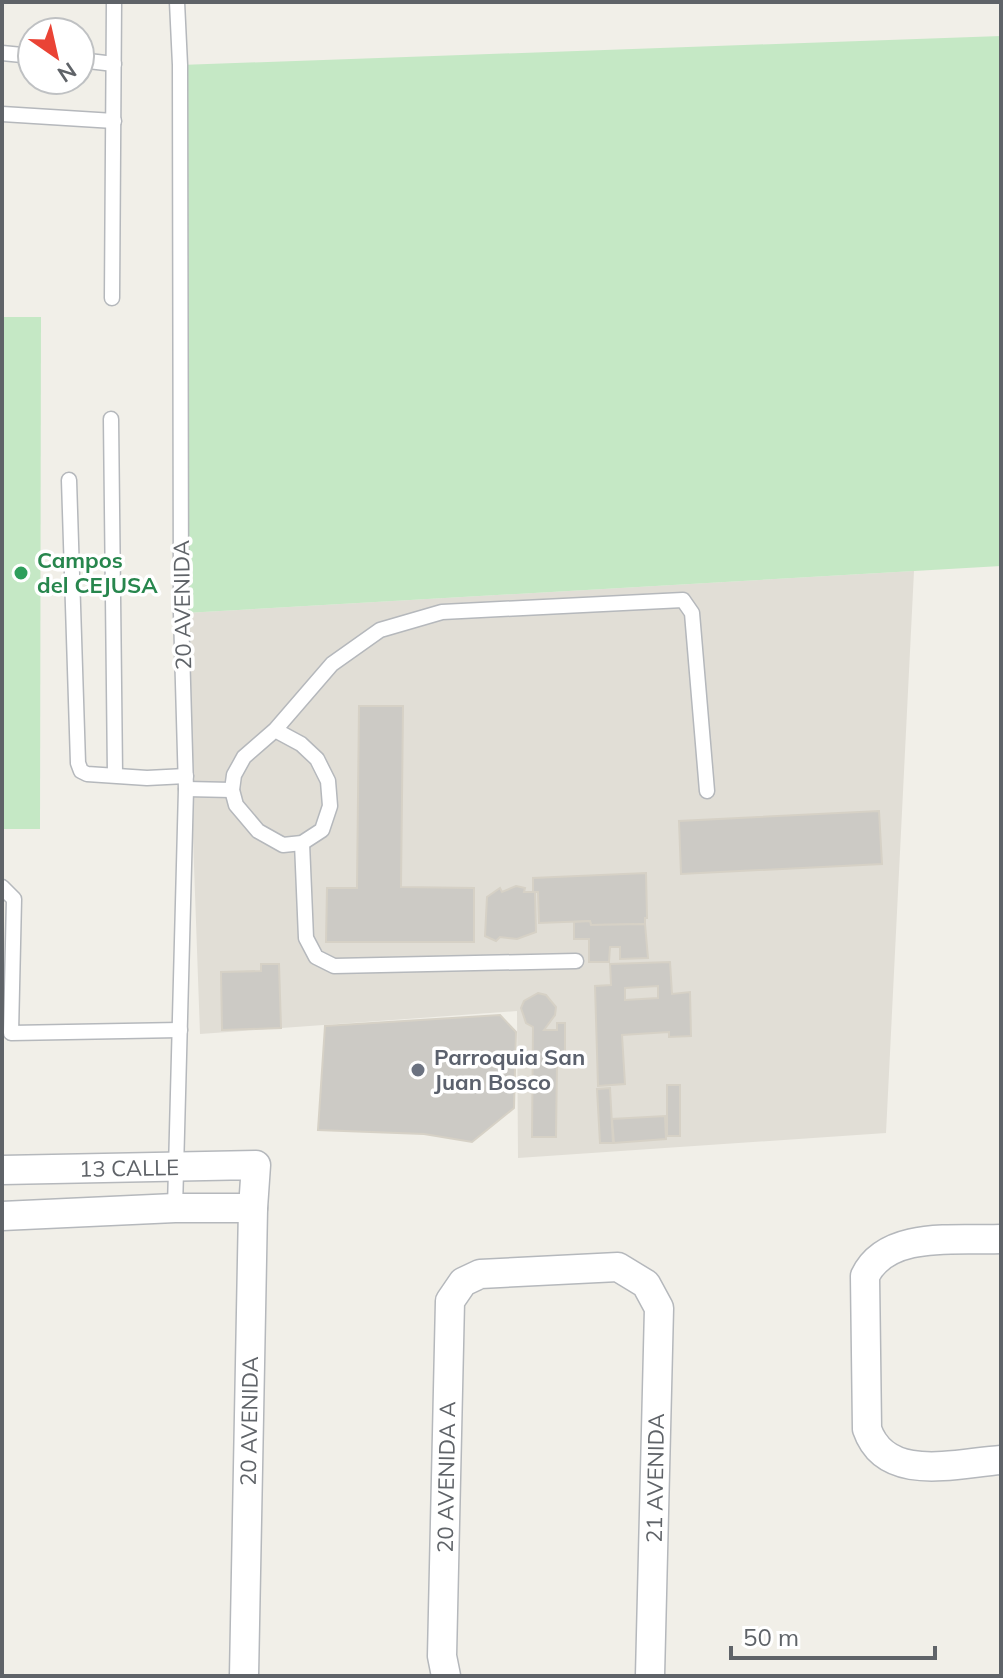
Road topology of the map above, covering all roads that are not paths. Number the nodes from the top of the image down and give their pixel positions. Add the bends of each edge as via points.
1 (114, 2) edge
2 (177, 2) edge
3 (96, 62) edge
4 (114, 64) junction
5 (2, 114) edge
6 (114, 121) junction
7 (112, 298) dead end
8 (111, 419) dead end
9 (69, 480) dead end
10 (275, 730) junction
11 (115, 775) junction
12 (186, 783) junction
13 (232, 790) junction
14 (707, 791) dead end
15 (302, 843) junction
16 (2, 887) edge
17 (576, 961) dead end
18 (180, 1030) junction
19 (7, 1033) edge
20 (256, 1165) joint
21 (175, 1167) junction
22 (2, 1170) edge
23 (175, 1208) junction
24 (253, 1208) junction
25 (2, 1216) edge
26 (1001, 1239) edge
27 (463, 1282) joint
28 (1001, 1460) edge
29 (244, 1676) edge
30 (446, 1676) edge
31 (650, 1676) edge

1 - 4 lane
2 - 12 lane, 20 AVENIDA
3 - 4 lane
4 - 6 lane
5 - 6 lane
6 - 7 lane
8 - 11 lane
9 - 11 lane via 78,763 87,774
10 - 13 lane via 244,757
10 - 14 lane via 332,664 380,630 442,612 683,600 692,613
10 - 15 lane via 317,759 328,781 330,806 322,830
11 - 12 lane
12 - 13 lane
12 - 18 lane, 20 AVENIDA
13 - 15 lane via 236,805 258,831 283,845
15 - 17 lane via 306,938 316,957 334,966
16 - 19 lane via 14,899
18 - 19 lane
18 - 21 lane, 20 AVENIDA
20 - 21 street, 13 CALLE
20 - 24 street, 20 AVENIDA
21 - 22 street, 13 CALLE
21 - 23 lane, 20 AVENIDA
23 - 24 street, 13 CALLE
23 - 25 street, 13 CALLE
24 - 29 street, 20 AVENIDA
26 - 28 street via 915,1242 882,1254 865,1276 867,1429 875,1445 891,1460 911,1466
27 - 30 street, 20 AVENIDA A via 450,1301 442,1656
27 - 31 street, 21 AVENIDA via 480,1274 618,1267 646,1284 659,1308

